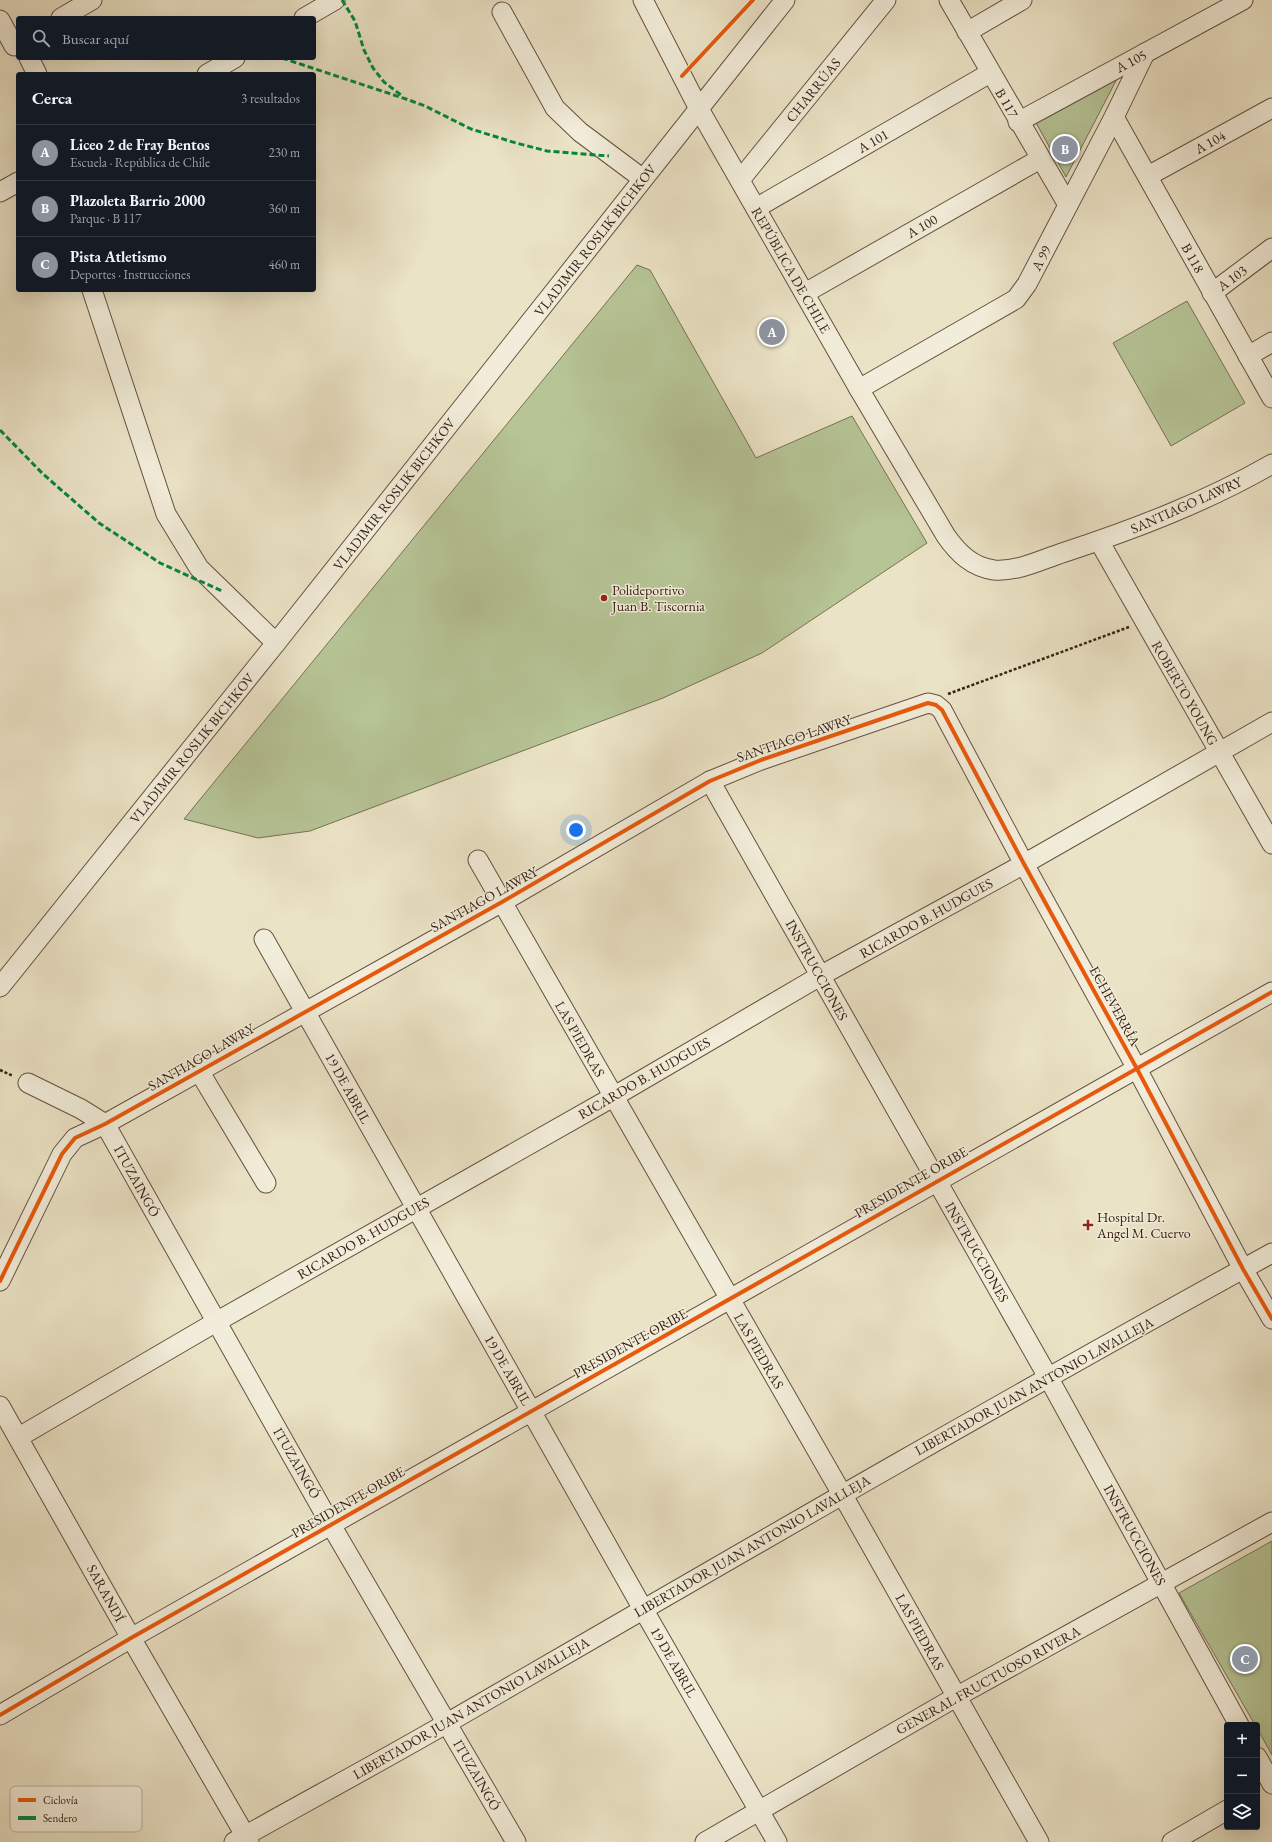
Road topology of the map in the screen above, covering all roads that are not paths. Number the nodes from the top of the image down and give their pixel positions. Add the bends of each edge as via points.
1 (92, 0) edge
2 (335, 0) edge
3 (643, 0) edge
4 (785, 0) edge
5 (886, 0) edge
6 (949, 0) edge
7 (1022, 0) edge
8 (1243, 0) edge
9 (502, 12) dead end
10 (64, 16) edge
11 (307, 16) edge
12 (0, 20) edge
13 (967, 32) junction
14 (11, 47) edge
15 (1145, 53) junction
16 (30, 60) edge
17 (232, 60) edge
18 (36, 72) edge
19 (210, 72) edge
20 (990, 73) junction
21 (1272, 108) edge
22 (699, 109) junction
23 (1114, 118) junction
24 (1018, 122) junction
25 (1040, 160) junction
26 (1148, 176) junction
27 (643, 180) junction
28 (740, 180) junction
29 (16, 183) edge
30 (0, 192) edge
31 (1068, 205) junction
32 (756, 208) junction
33 (1272, 248) edge
34 (93, 292) edge
35 (805, 293) junction
36 (1212, 293) junction
37 (1272, 342) edge
38 (1248, 356) junction
39 (859, 389) junction
40 (1272, 398) edge
41 (1272, 464) edge
42 (946, 536) joint
43 (1099, 541) junction
44 (276, 643) junction
45 (936, 705) joint
46 (1272, 722) edge
47 (1219, 752) junction
48 (710, 781) junction
49 (1272, 844) edge
50 (478, 860) dead end
51 (1024, 864) junction
52 (502, 902) junction
53 (264, 939) dead end
54 (820, 976) junction
55 (0, 987) edge
56 (1272, 992) edge
57 (305, 1011) junction
58 (1136, 1067) junction
59 (199, 1071) junction
60 (28, 1084) dead end
61 (613, 1097) junction
62 (105, 1124) junction
63 (936, 1180) junction
64 (266, 1183) dead end
65 (416, 1208) junction
66 (1272, 1253) edge
67 (1243, 1269) junction
68 (0, 1281) edge
69 (729, 1300) junction
70 (1272, 1319) edge
71 (216, 1322) junction
72 (1048, 1377) junction
73 (0, 1406) edge
74 (531, 1411) junction
75 (18, 1437) junction
76 (842, 1494) junction
77 (1272, 1522) edge
78 (331, 1525) junction
79 (1161, 1583) junction
80 (643, 1609) junction
81 (131, 1638) junction
82 (956, 1697) junction
83 (0, 1715) edge
84 (1237, 1722) edge
85 (446, 1723) junction
86 (1258, 1758) edge
87 (1272, 1784) edge
88 (1260, 1790) edge
89 (760, 1812) junction
90 (1224, 1812) edge
91 (243, 1840) edge
92 (516, 1842) edge
93 (705, 1842) edge
94 (777, 1842) edge
95 (1039, 1842) edge
96 (1172, 1842) edge

1 - 10 street
2 - 11 street
3 - 22 street, REPÚBLICA DE CHILE
4 - 22 street, VLADIMIR ROSLIK BICHKOV
5 - 28 street, CHARRÚAS
6 - 13 street, B 117
7 - 13 street
8 - 15 street, A 105
9 - 27 street via 555,108 580,132
12 - 14 street
13 - 20 street, B 117
15 - 23 street, A 99
15 - 24 street, A 105
16 - 18 street
17 - 19 street
20 - 24 street, B 117
20 - 32 street, A 101
21 - 26 street, A 104
22 - 27 street, VLADIMIR ROSLIK BICHKOV
22 - 28 street, REPÚBLICA DE CHILE
23 - 26 street, B 118
23 - 31 street, A 99
24 - 25 street, B 117
25 - 31 street, B 117
25 - 35 street, A 100
26 - 36 street, B 118
27 - 44 street, VLADIMIR ROSLIK BICHKOV
28 - 32 street, REPÚBLICA DE CHILE
29 - 30 street
31 - 39 street, A 99 via 1027,284 1016,299
32 - 35 street, REPÚBLICA DE CHILE
33 - 36 street, A 103
34 - 44 street via 166,514 199,568
35 - 39 street, REPÚBLICA DE CHILE
36 - 38 street, B 118
37 - 38 street
38 - 40 street, B 118
39 - 42 street, REPÚBLICA DE CHILE
41 - 43 street, SANTIAGO LAWRY via 1204,500
42 - 43 street, SANTIAGO LAWRY via 958,552 974,563 1001,570 1027,565
43 - 47 street, ROBERTO YOUNG
44 - 55 street, VLADIMIR ROSLIK BICHKOV
45 - 48 street, SANTIAGO LAWRY via 928,704 906,711 745,766
45 - 51 street, ECHEVERRÍA via 942,710
46 - 47 street, RICARDO B. HUDGUES
47 - 49 street, ROBERTO YOUNG
47 - 51 street, RICARDO B. HUDGUES
48 - 52 street, SANTIAGO LAWRY
48 - 54 street, INSTRUCCIONES
50 - 52 street, LAS PIEDRAS
51 - 54 street, RICARDO B. HUDGUES
51 - 58 street, ECHEVERRÍA
52 - 57 street, SANTIAGO LAWRY
52 - 61 street, LAS PIEDRAS
53 - 57 street, 19 DE ABRIL
54 - 61 street, RICARDO B. HUDGUES
54 - 63 street, INSTRUCCIONES
56 - 58 street, PRESIDENTE ORIBE
57 - 59 street, SANTIAGO LAWRY
57 - 65 street, 19 DE ABRIL
58 - 63 street, PRESIDENTE ORIBE
58 - 67 street, ECHEVERRÍA
59 - 62 street, SANTIAGO LAWRY
59 - 64 street
60 - 62 street via 81,1109
61 - 65 street, RICARDO B. HUDGUES
61 - 69 street, LAS PIEDRAS
62 - 68 street, SANTIAGO LAWRY via 75,1138 62,1154
62 - 71 street, ITUZAINGÓ
63 - 69 street, PRESIDENTE ORIBE
63 - 72 street, INSTRUCCIONES
65 - 71 street, RICARDO B. HUDGUES
65 - 74 street, 19 DE ABRIL
66 - 67 street, LIBERTADOR JUAN ANTONIO LAVALLEJA
67 - 70 street, ECHEVERRÍA
67 - 72 street, LIBERTADOR JUAN ANTONIO LAVALLEJA
69 - 74 street, PRESIDENTE ORIBE
69 - 76 street, LAS PIEDRAS
71 - 75 street, RICARDO B. HUDGUES
71 - 78 street, ITUZAINGÓ
72 - 76 street, LIBERTADOR JUAN ANTONIO LAVALLEJA
72 - 79 street, INSTRUCCIONES
73 - 75 street, SARANDÍ
74 - 78 street, PRESIDENTE ORIBE
74 - 80 street, 19 DE ABRIL
75 - 81 street, SARANDÍ
76 - 80 street, LIBERTADOR JUAN ANTONIO LAVALLEJA
76 - 82 street, LAS PIEDRAS
77 - 79 street, GENERAL FRUCTUOSO RIVERA
78 - 81 street, PRESIDENTE ORIBE
78 - 85 street, ITUZAINGÓ
79 - 82 street, GENERAL FRUCTUOSO RIVERA
79 - 84 street, INSTRUCCIONES
80 - 85 street, LIBERTADOR JUAN ANTONIO LAVALLEJA
80 - 89 street, 19 DE ABRIL
81 - 83 street, PRESIDENTE ORIBE
81 - 91 street, SARANDÍ
82 - 89 street, GENERAL FRUCTUOSO RIVERA
82 - 95 street, LAS PIEDRAS
85 - 91 street, LIBERTADOR JUAN ANTONIO LAVALLEJA
85 - 92 street, ITUZAINGÓ
86 - 87 street
87 - 88 street
89 - 93 street, GENERAL FRUCTUOSO RIVERA
89 - 94 street, 19 DE ABRIL
90 - 96 street

